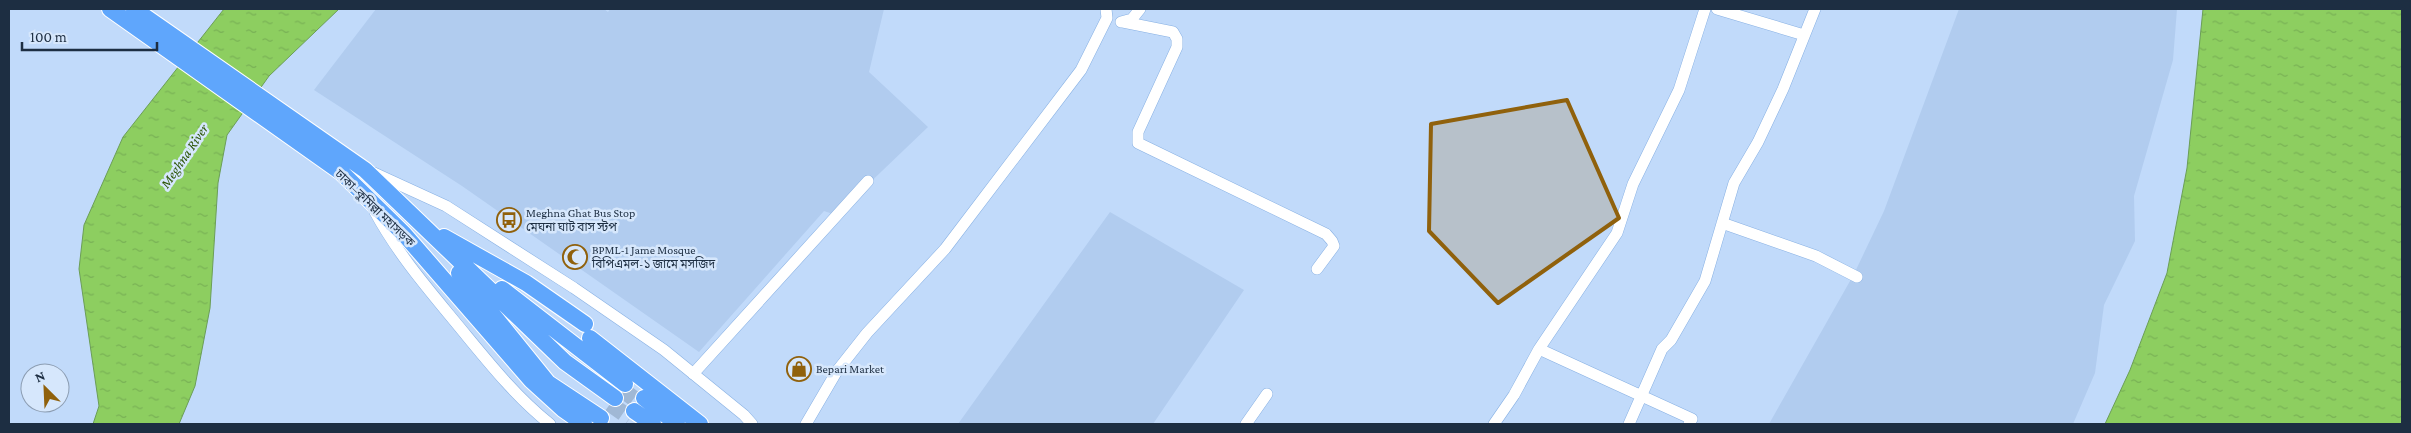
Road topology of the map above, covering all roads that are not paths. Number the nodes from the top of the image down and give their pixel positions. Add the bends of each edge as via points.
1 (110, 9) edge
2 (1140, 9) edge
3 (1706, 9) edge
4 (1718, 9) edge
5 (1815, 9) edge
6 (132, 13) edge
7 (1107, 14) edge
8 (1123, 22) junction
9 (1804, 35) junction
10 (365, 170) junction
11 (868, 181) dead end
12 (367, 197) junction
13 (416, 220) junction
14 (1722, 224) junction
15 (1317, 269) dead end
16 (1857, 277) dead end
17 (1539, 349) junction
18 (693, 374) junction
19 (1267, 394) dead end
20 (1642, 395) junction
21 (615, 397) junction
22 (637, 411) edge
23 (550, 424) edge
24 (584, 424) edge
25 (653, 424) edge
26 (668, 424) edge
27 (677, 424) edge
28 (700, 424) edge
29 (752, 424) edge
30 (806, 424) edge
31 (1246, 424) edge
32 (1494, 424) edge
33 (1629, 424) edge
34 (1689, 424) edge

1 - 6 highway, ঢাকা–কুমিল্লা মহাসড়ক
2 - 8 street via 1132,19
3 - 17 street via 1679,90 1634,184 1617,233
4 - 9 street
5 - 9 street
6 - 10 highway, ঢাকা–কুমিল্লা মহাসড়ক
6 - 12 highway, ঢাকা–কুমিল্লা মহাসড়ক via 342,173
7 - 8 street
7 - 30 street via 1085,62 1069,85 945,249 867,333 837,371
8 - 15 street via 1173,32 1177,39 1177,47 1138,132 1138,143 1326,234 1334,246
9 - 14 street via 1758,142 1734,183
10 - 13 highway, ঢাকা–কুমিল্লা মহাসড়ক
10 - 18 street via 454,212 574,288
11 - 18 street
12 - 23 street via 393,245 428,290 526,405
12 - 24 highway, ঢাকা–কুমিল্লা মহাসড়ক via 404,234 532,380
13 - 21 highway, ঢাকা–কুমিল্লা মহাসড়ক via 576,348
13 - 21 highway, ঢাকা–কুমিল্লা মহাসড়ক via 559,368
13 - 21 highway, ঢাকা–কুমিল্লা মহাসড়ক via 481,259 585,335
14 - 16 street via 1816,256
14 - 20 street via 1704,281 1671,340 1662,349
17 - 20 street
17 - 32 street
18 - 29 street
19 - 31 street
20 - 33 street
20 - 34 street via 1692,418
21 - 28 highway, ঢাকা–কুমিল্লা মহাসড়ক
22 - 25 highway
22 - 26 highway
22 - 27 highway

